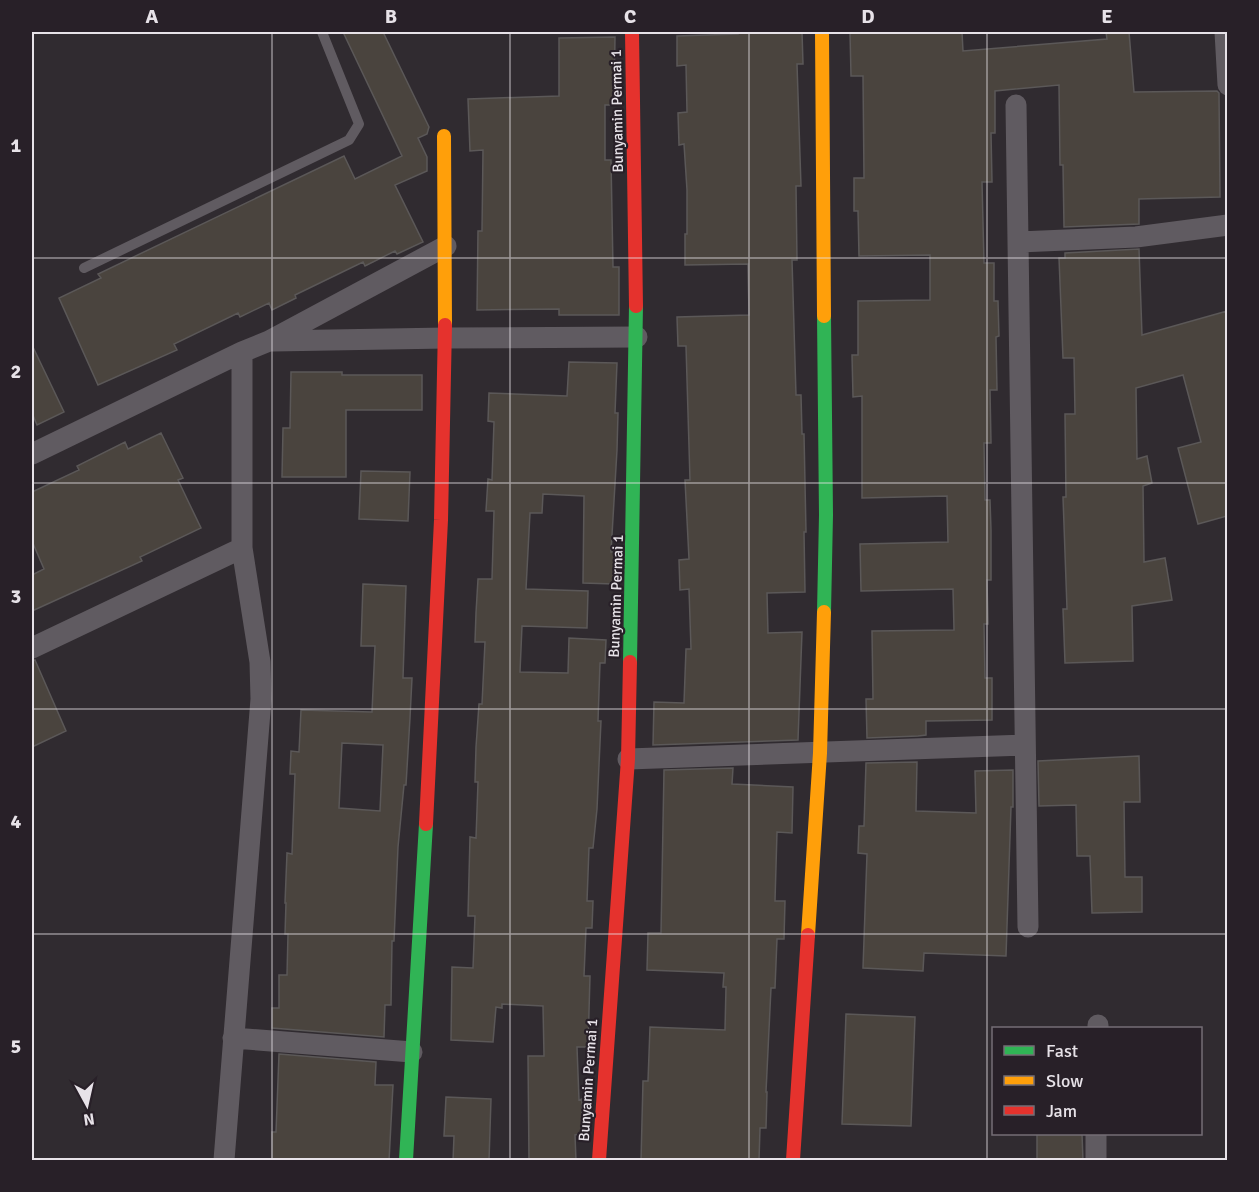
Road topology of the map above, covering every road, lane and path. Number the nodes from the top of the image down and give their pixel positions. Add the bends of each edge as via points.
1 (321, 32) edge
2 (632, 32) edge
3 (822, 32) edge
4 (1226, 32) edge
5 (1227, 85) edge
6 (1016, 105) dead end
7 (444, 136) dead end
8 (1227, 225) edge
9 (1019, 242) junction
10 (446, 246) junction
11 (84, 268) dead end
12 (637, 337) junction
13 (446, 338) junction
14 (269, 341) junction
15 (243, 352) junction
16 (32, 454) edge
17 (242, 548) junction
18 (32, 648) edge
19 (1024, 745) junction
20 (820, 753) junction
21 (628, 759) junction
22 (1028, 927) dead end
23 (233, 1038) junction
24 (412, 1052) junction
25 (1096, 1135) edge
26 (224, 1161) edge
27 (406, 1161) edge
28 (599, 1161) edge
29 (793, 1161) edge
30 (1096, 1161) edge

1 - 11 lane via 359,124 349,140
2 - 12 street, Bunyamin Permai 1
3 - 20 street via 826,515
4 - 5 street
6 - 9 street
7 - 10 street
8 - 9 street via 1136,237
9 - 19 street
10 - 13 street
10 - 14 street
12 - 13 street
12 - 21 street, Bunyamin Permai 1
13 - 14 street
13 - 24 street via 437,605
14 - 15 street
15 - 16 street
15 - 17 street
17 - 18 street
17 - 23 street via 260,662 261,699
19 - 20 street
19 - 22 street
20 - 21 street
20 - 29 street
21 - 28 street, Bunyamin Permai 1
23 - 24 street
23 - 26 street
24 - 27 street
25 - 30 street

